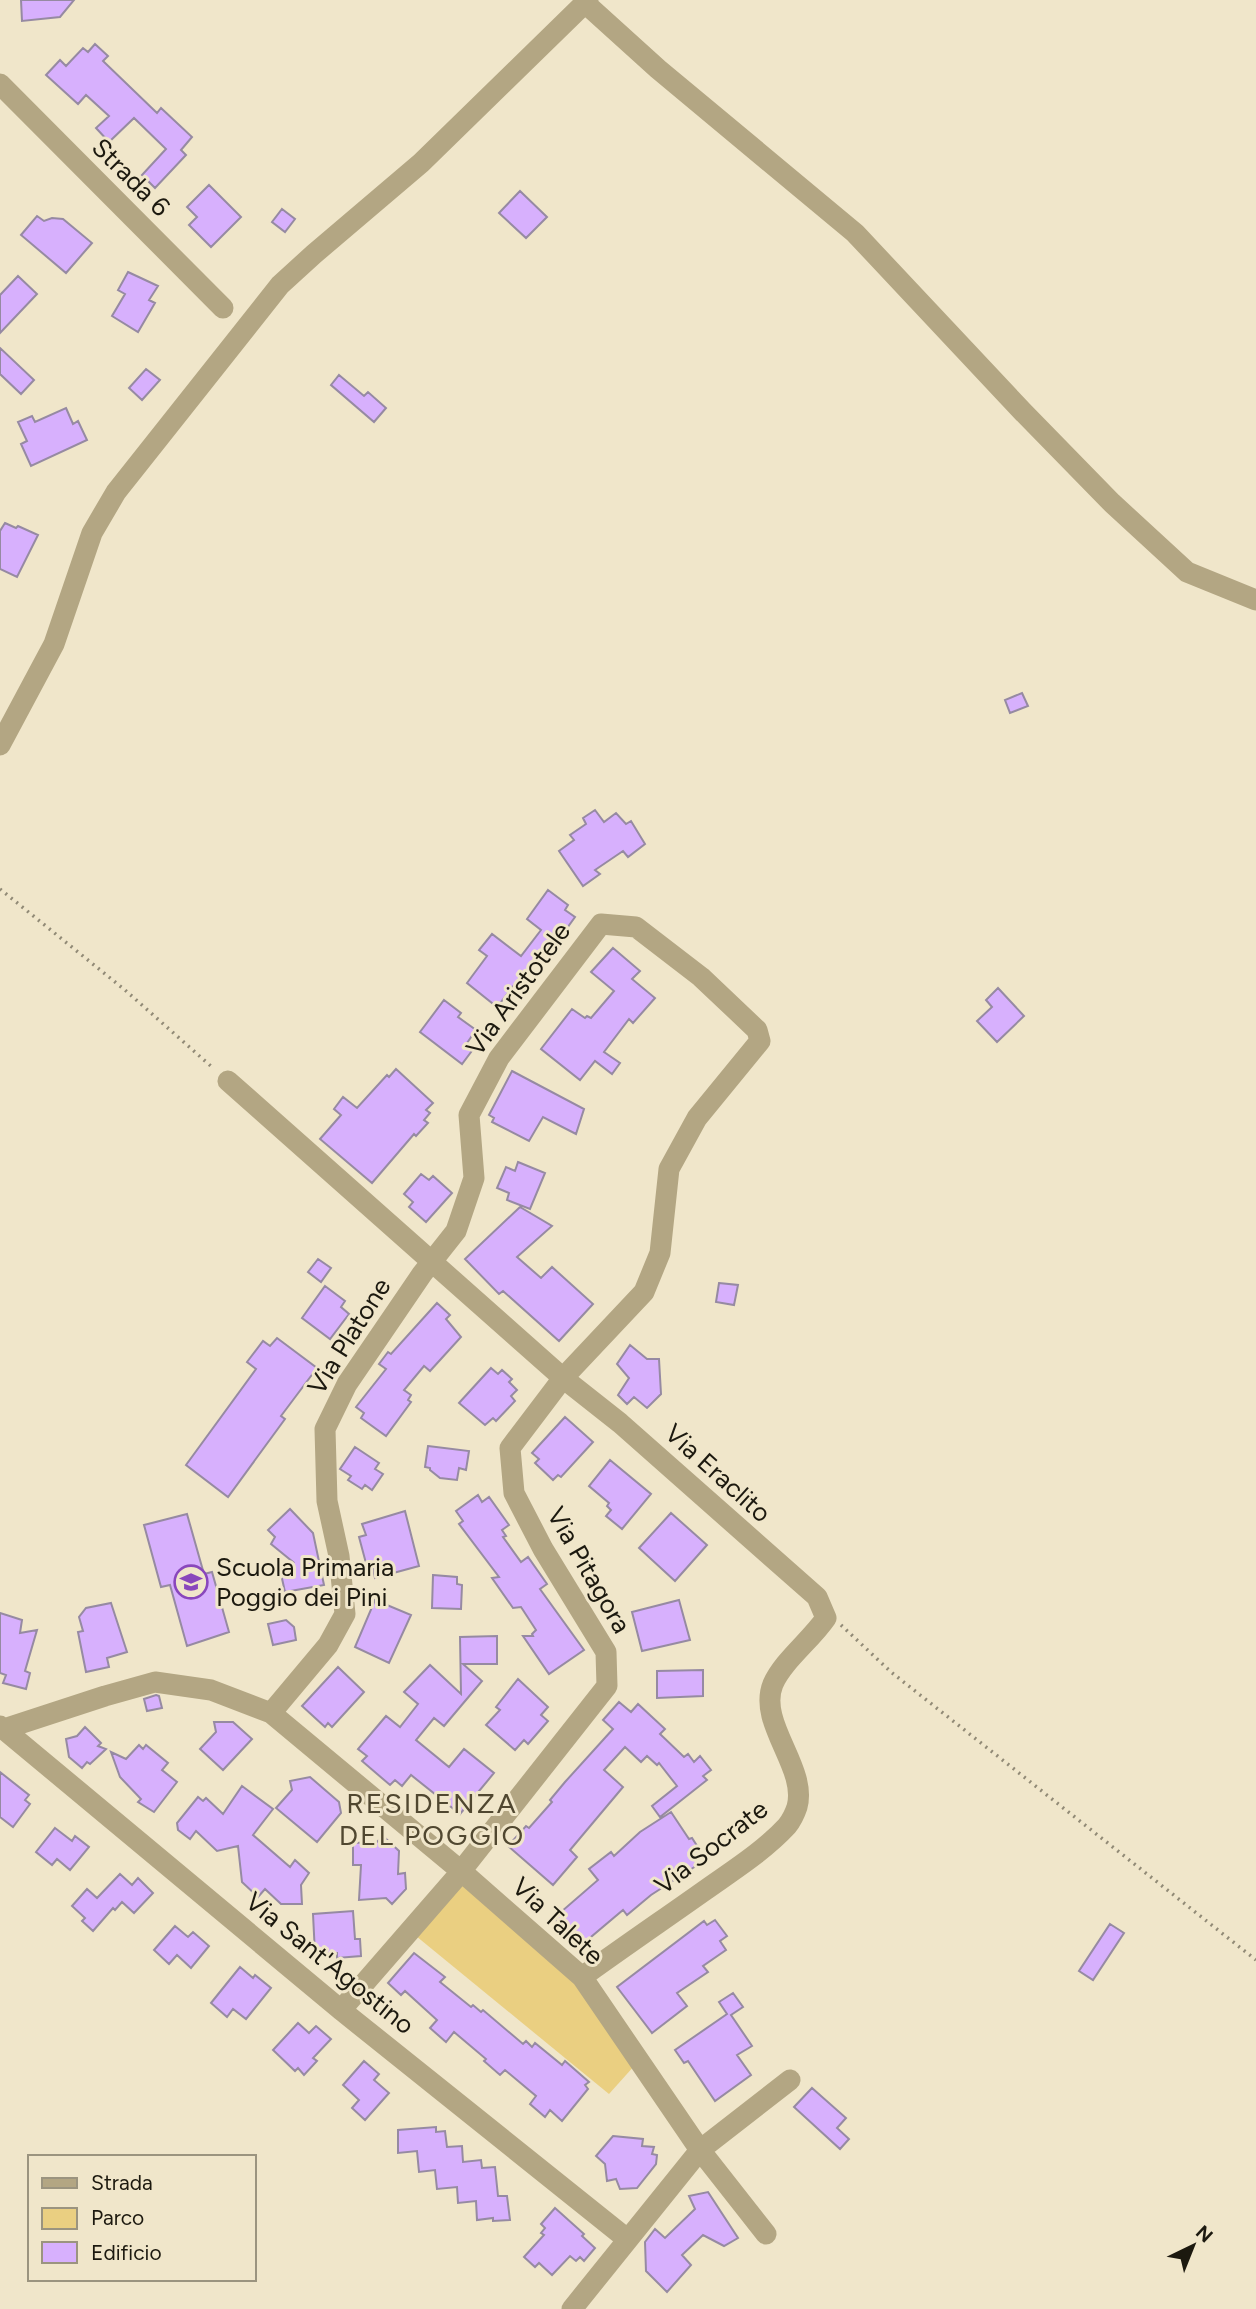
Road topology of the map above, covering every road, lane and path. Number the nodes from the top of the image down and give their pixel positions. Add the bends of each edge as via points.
1 (587, 2) edge
2 (0, 84) edge
3 (223, 308) dead end
4 (1256, 600) edge
5 (0, 745) edge
6 (0, 890) edge
7 (228, 1081) joint
8 (432, 1262) junction
9 (563, 1378) junction
10 (826, 1618) junction
11 (271, 1713) junction
12 (2, 1727) edge
13 (461, 1871) junction
14 (1256, 1960) edge
15 (582, 1977) junction
16 (341, 2010) junction
17 (790, 2080) dead end
18 (700, 2150) junction
19 (766, 2234) dead end
20 (627, 2239) junction
21 (572, 2309) edge

1 - 4 street via 658,69 855,233 1112,503 1188,572
1 - 5 street via 421,163 281,285 123,483 92,533 54,644
2 - 3 street, Strada 6
6 - 7 path via 125,990
7 - 8 street, Via Eraclito
8 - 9 street, Via Eraclito
8 - 9 street, Via Aristotele via 460,1221 474,1178 468,1115 499,1058 601,923 636,927 701,977 757,1030 760,1041 697,1118 669,1169 660,1253 644,1292
8 - 11 street, Via Platone via 347,1384 325,1429 327,1501 345,1614 328,1645
9 - 10 street, Via Eraclito via 817,1597
9 - 13 street, Via Pitagora via 510,1448 514,1493 606,1651 607,1686
10 - 14 path via 845,1627 891,1672
10 - 15 street, Via Socrate via 772,1687 771,1706 799,1792 790,1822 722,1878
11 - 12 street, Via Talete via 211,1690 156,1682
11 - 13 street, Via Talete
12 - 16 street, Via Sant'Agostino
13 - 15 street, Via Talete
13 - 16 street, Via Pitagora
15 - 18 street, Via Talete
16 - 20 street, Via Sant'Agostino
17 - 18 street
18 - 19 street, Via Talete
18 - 20 street
20 - 21 street

